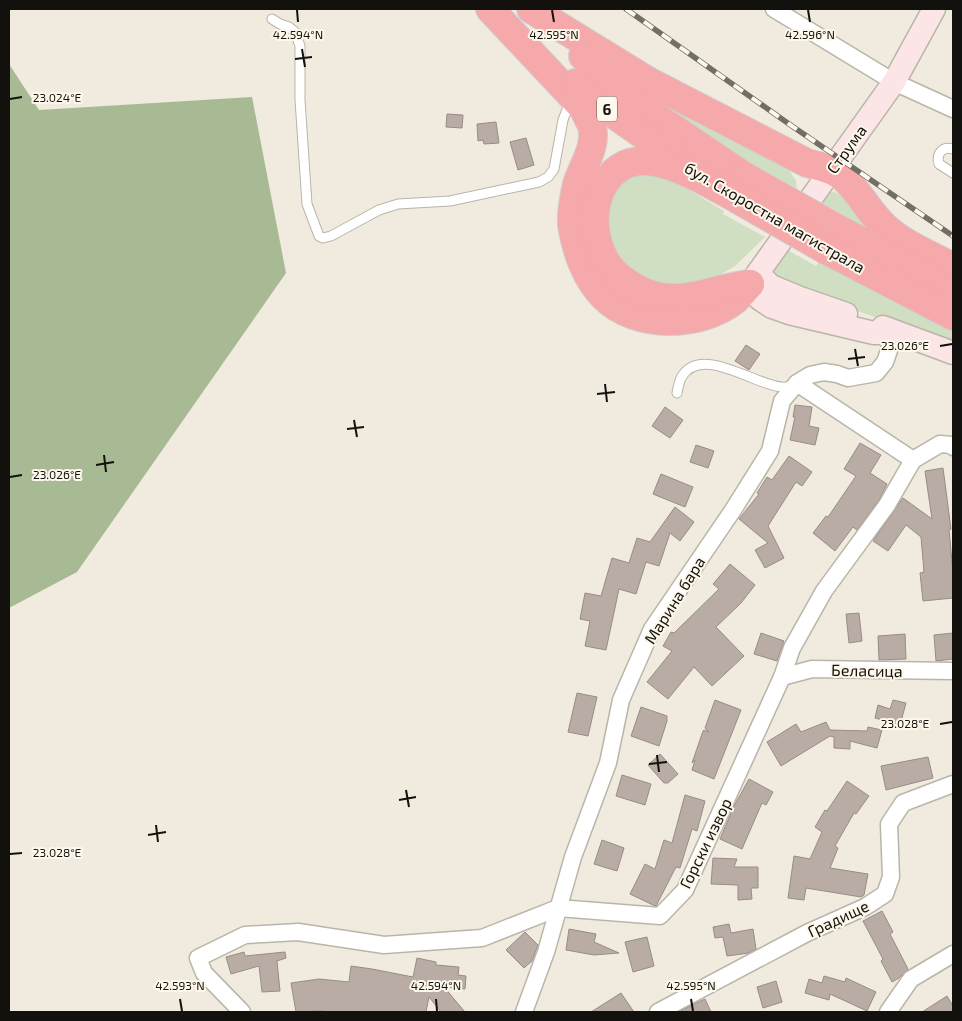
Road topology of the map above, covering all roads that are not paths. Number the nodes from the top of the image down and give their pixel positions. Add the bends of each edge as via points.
1 (491, 9) edge
2 (531, 9) edge
3 (774, 9) edge
4 (934, 9) edge
5 (272, 19) dead end
6 (894, 82) junction
7 (572, 96) junction
8 (953, 108) edge
9 (953, 149) edge
10 (831, 170) junction
11 (953, 173) edge
12 (738, 186) junction
13 (832, 239) junction
14 (953, 267) edge
15 (754, 278) junction
16 (953, 289) edge
17 (953, 316) edge
18 (895, 333) junction
19 (953, 353) edge
20 (797, 383) junction
21 (677, 393) dead end
22 (953, 446) edge
23 (913, 460) junction
24 (953, 672) edge
25 (782, 677) junction
26 (953, 784) edge
27 (558, 908) junction
28 (953, 954) edge
29 (242, 1012) edge
30 (524, 1012) edge
31 (658, 1012) edge
32 (888, 1012) edge

1 - 7 highway
1 - 12 highway, бул. Скоростна магистрала / 6 via 612,113 659,147
2 - 10 highway via 648,81 807,163
2 - 12 highway, бул. Скоростна магистрала / 6 via 636,104
3 - 6 street
4 - 6 main road, Струма
5 - 7 lane via 295,32 300,46 307,204 319,236 323,238 398,204 450,200 539,182 548,177 554,169 563,120
6 - 8 street
6 - 10 main road, Струма
7 - 15 highway via 584,109 592,127 593,145 577,183 572,223 584,266 604,298 630,315 666,321 688,319 723,308 736,300
9 - 11 lane via 942,149 938,155 939,164
10 - 14 highway via 843,178 886,229
10 - 15 main road, Струма
12 - 13 highway, бул. Скоростна магистрала / 6, bridge
12 - 15 highway via 662,163 634,162 620,167 602,186 597,200 595,228 599,245 615,272 644,292 659,297 676,298
13 - 16 highway, бул. Скоростна магистрала / 6
13 - 17 highway, бул. Скоростна магистрала / 6
15 - 18 main road via 760,299 789,314 874,333
18 - 19 main road
18 - 20 street, Марина бара via 885,362 876,373 848,378 824,372 810,375
20 - 21 lane via 784,388 732,369 700,365 688,370 681,378
20 - 23 street
20 - 27 street, Марина бара via 782,400 770,452 652,629 621,700 608,763
22 - 23 street, Горски извор via 940,444
23 - 25 street, Горски извор via 887,505 824,591 792,648
24 - 25 street, Беласица via 812,669
25 - 27 street, Горски извор via 684,890 660,916
26 - 31 street, Градище via 903,803 889,824 891,878 885,894
27 - 29 street, Горски извор via 482,938 384,945 298,932 245,935 198,958 204,973
27 - 30 street, Марина бара
28 - 32 street via 911,979

